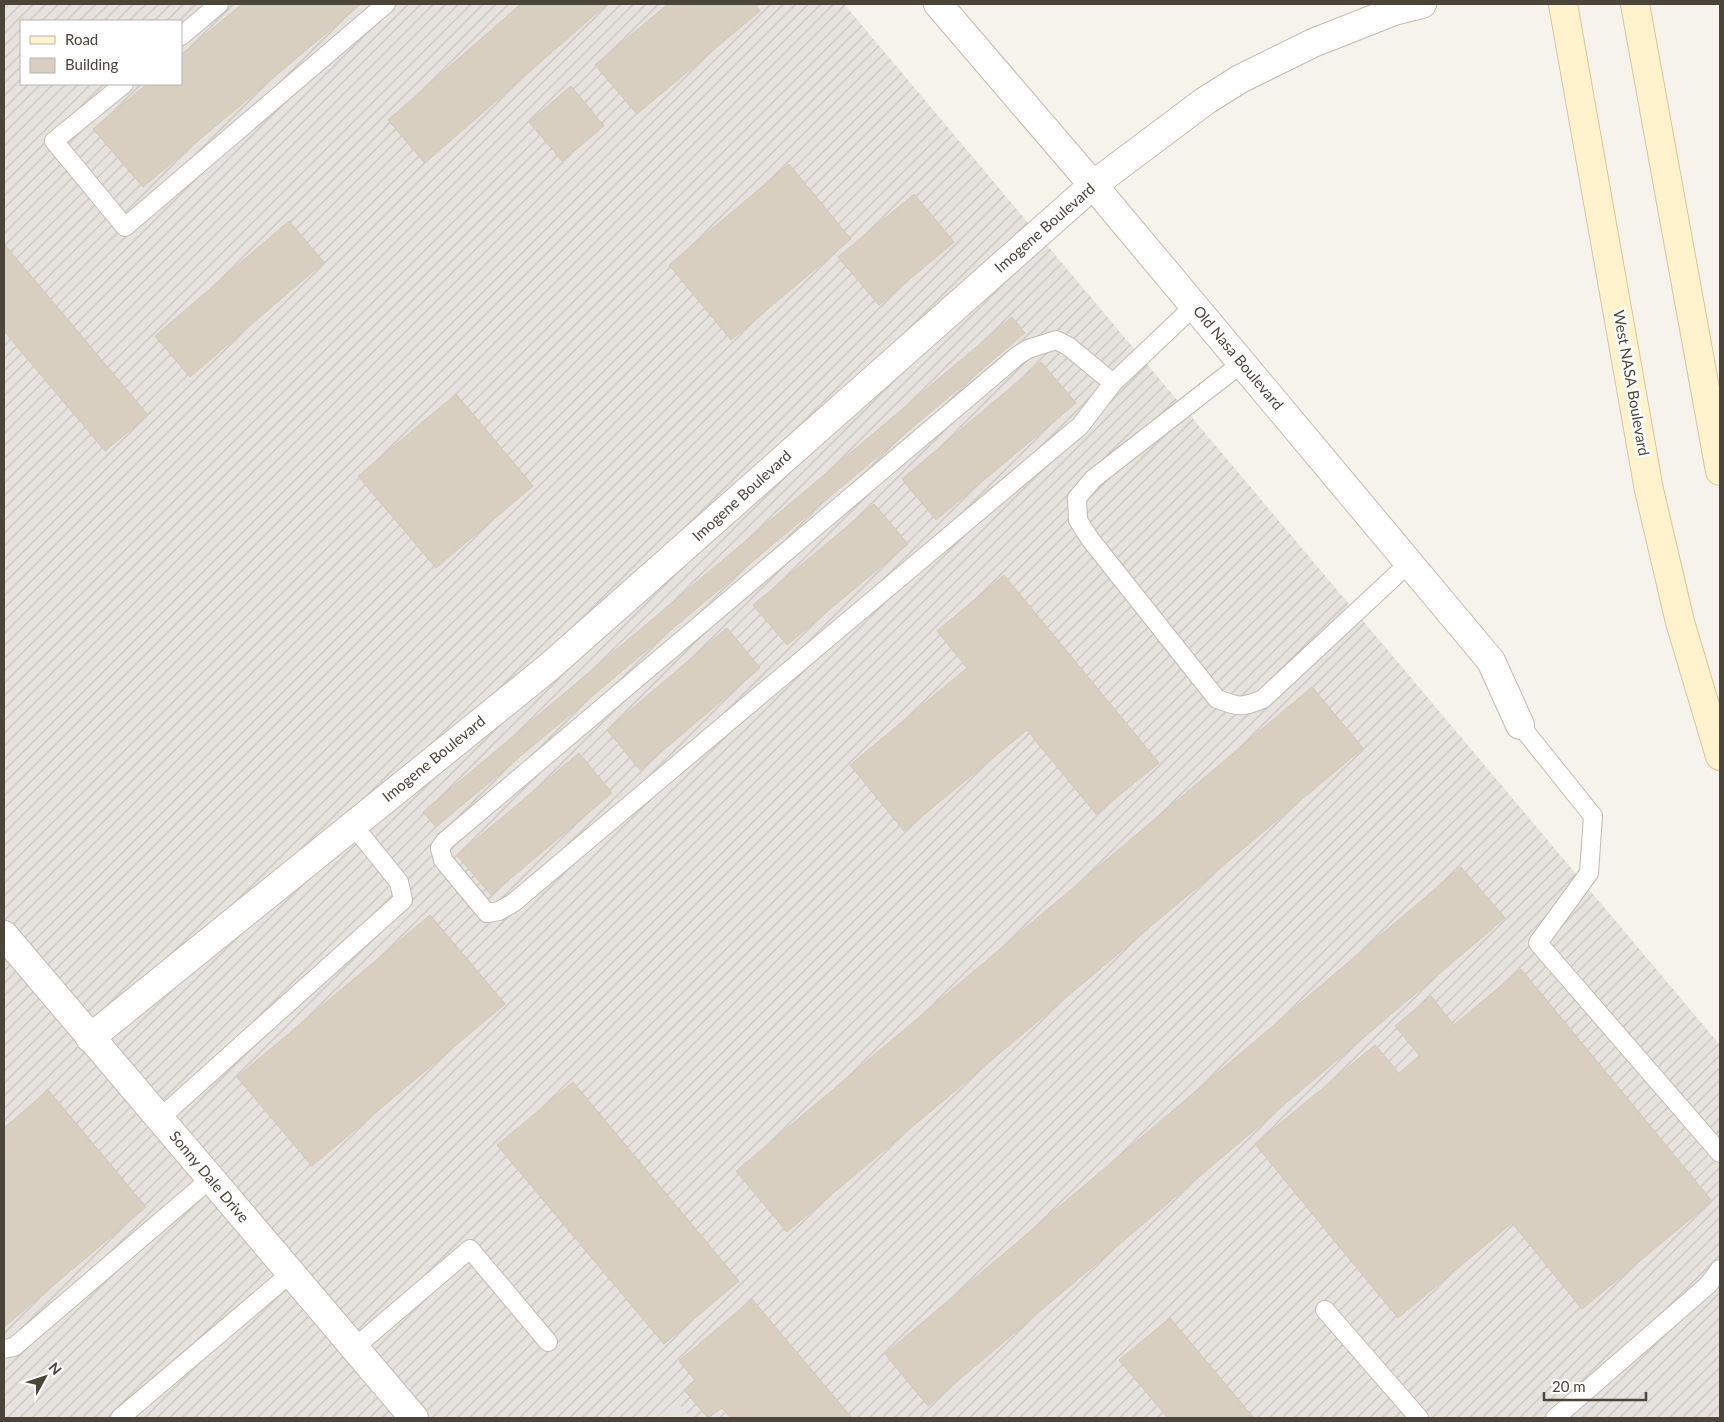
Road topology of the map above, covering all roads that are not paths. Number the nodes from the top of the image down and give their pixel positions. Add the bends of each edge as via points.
1 (219, 4) edge
2 (386, 4) edge
3 (938, 4) edge
4 (1422, 4) edge
5 (1563, 4) edge
6 (1635, 4) edge
7 (182, 35) edge
8 (123, 85) edge
9 (1093, 185) junction
10 (1194, 306) junction
11 (1242, 363) junction
12 (1113, 383) junction
13 (1720, 471) edge
14 (1409, 563) junction
15 (1520, 725) joint
16 (1720, 756) edge
17 (353, 825) junction
18 (8, 948) edge
19 (90, 1038) junction
20 (159, 1119) junction
21 (1720, 1153) edge
22 (210, 1179) junction
23 (1720, 1269) edge
24 (291, 1273) junction
25 (1325, 1310) dead end
26 (548, 1342) dead end
27 (354, 1348) junction
28 (4, 1349) edge
29 (120, 1418) edge
30 (414, 1418) edge
31 (1419, 1418) edge
32 (1555, 1418) edge

1 - 7 lane
2 - 8 lane via 125,227 54,142
3 - 9 street, Old Nasa Boulevard
4 - 9 street, Imogene Boulevard via 1394,11 1313,43 1240,79 1204,101
5 - 16 main road, West NASA Boulevard via 1649,490 1680,622
6 - 13 main road
9 - 10 street, Old Nasa Boulevard
9 - 17 street, Imogene Boulevard via 549,667
10 - 11 street, Old Nasa Boulevard
10 - 12 lane
11 - 14 street, Old Nasa Boulevard
11 - 14 lane via 1093,479 1078,498 1078,520 1090,539 1217,699 1246,707 1263,699
12 - 12 lane via 1080,426 513,903 487,913 443,860 440,848 445,841 1017,356 1056,340
14 - 15 street, Old Nasa Boulevard via 1491,661
15 - 21 lane via 1593,816 1589,873 1538,943
17 - 19 street, Imogene Boulevard
17 - 20 lane via 399,882 403,900
18 - 19 street, Sonny Dale Drive
19 - 20 street, Sonny Dale Drive
20 - 22 street, Sonny Dale Drive
22 - 24 street, Sonny Dale Drive
22 - 28 lane via 14,1347
23 - 32 lane via 1708,1285
24 - 27 street, Sonny Dale Drive
24 - 29 lane
25 - 31 lane
26 - 27 lane via 470,1249
27 - 30 street, Sonny Dale Drive

